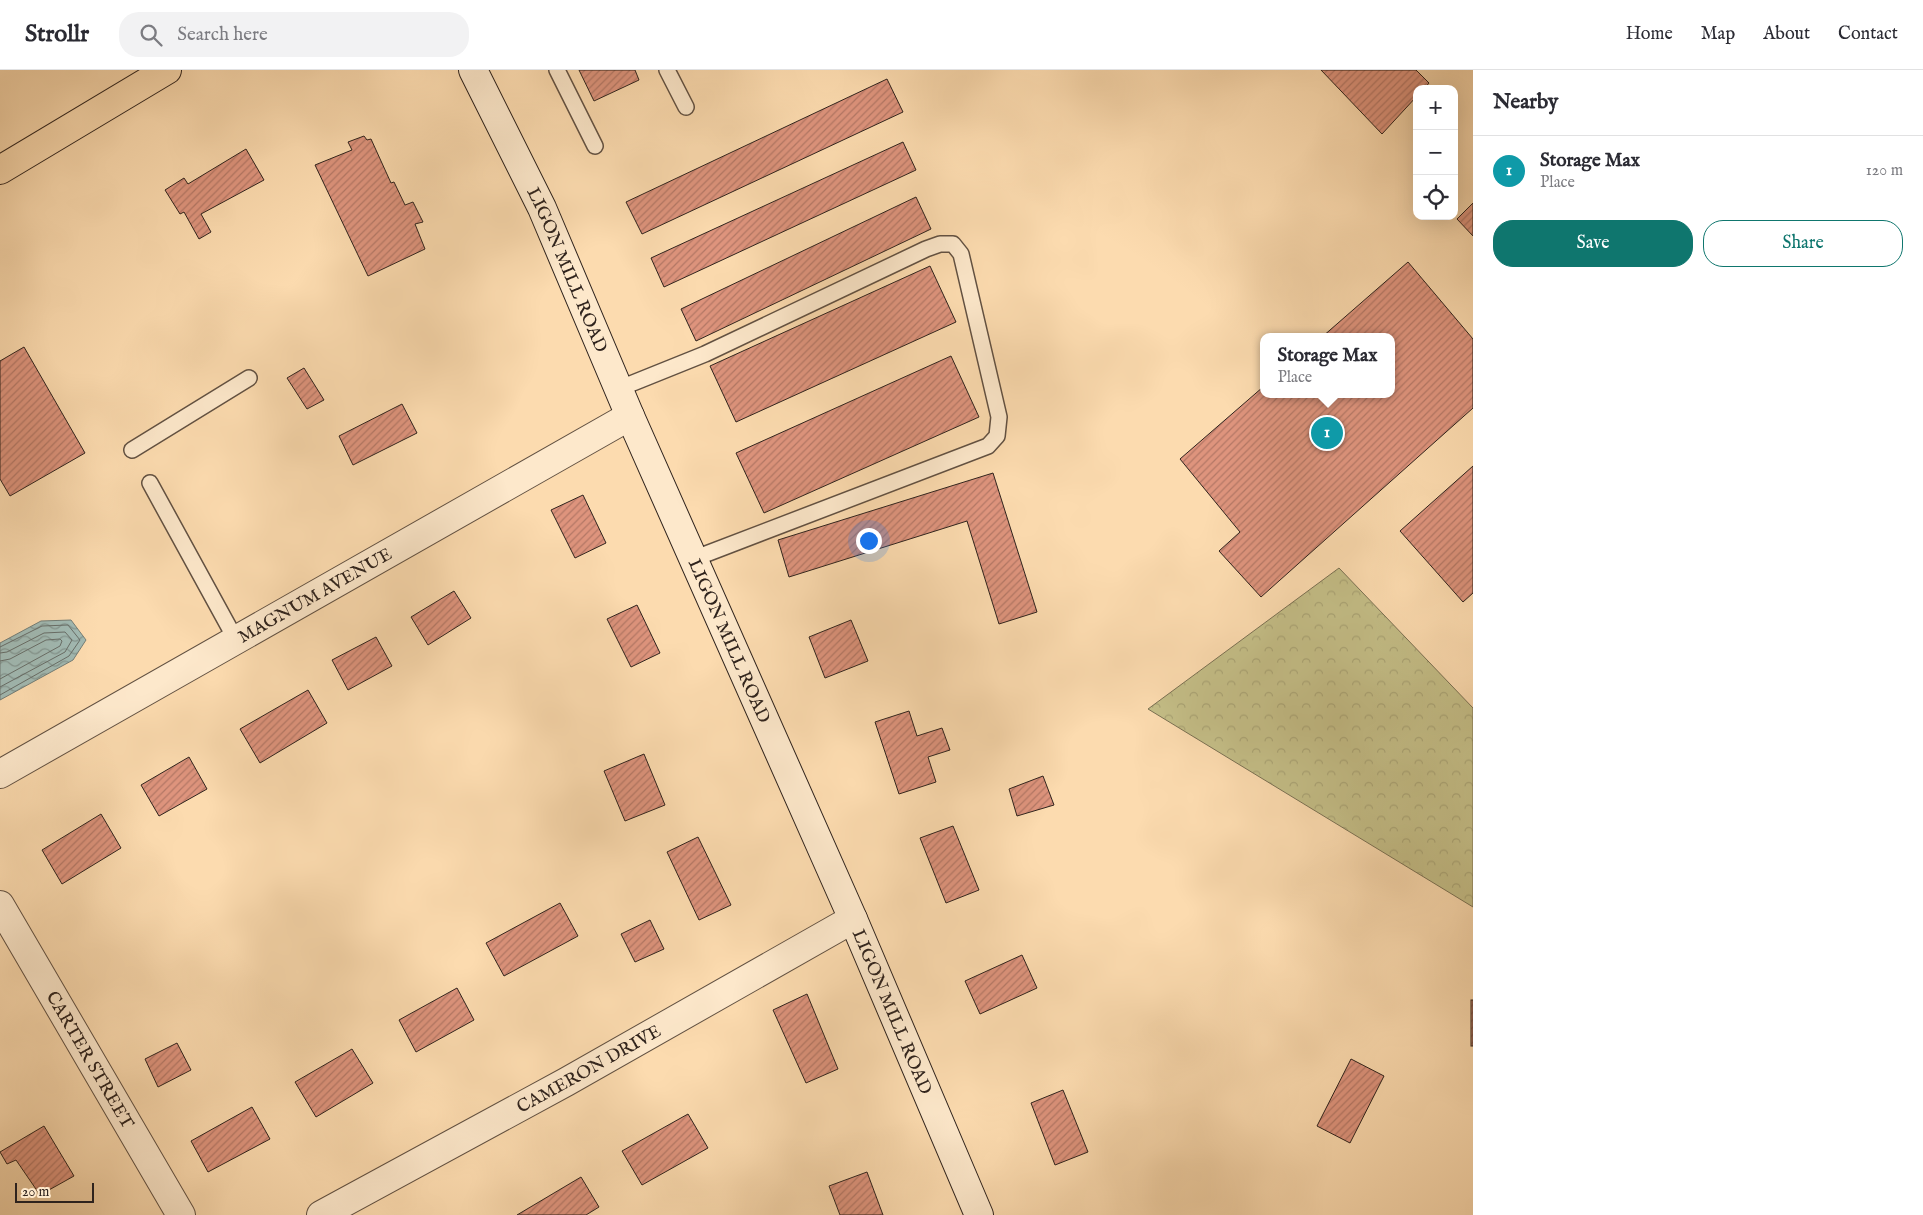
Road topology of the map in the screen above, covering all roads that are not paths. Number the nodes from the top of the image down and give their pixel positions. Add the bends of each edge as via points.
1 (167, 70) edge
2 (473, 70) edge
3 (557, 70) edge
4 (667, 70) edge
5 (686, 107) dead end
6 (595, 146) dead end
7 (0, 170) edge
8 (249, 378) dead end
9 (618, 388) junction
10 (630, 416) junction
11 (132, 450) dead end
12 (150, 483) dead end
13 (693, 559) junction
14 (236, 640) junction
15 (0, 774) edge
16 (0, 905) edge
17 (853, 919) junction
18 (181, 1215) edge
19 (321, 1215) edge
20 (979, 1215) edge

1 - 7 main road
2 - 9 street, LIGON MILL ROAD via 542,208
3 - 6 lane
4 - 5 lane
8 - 11 lane
9 - 10 street, LIGON MILL ROAD
9 - 13 lane via 705,354 926,249 953,244 961,254 999,417 997,436 993,441 988,446
10 - 13 street, LIGON MILL ROAD
10 - 14 street, MAGNUM AVENUE
12 - 14 lane
13 - 17 street, LIGON MILL ROAD
14 - 15 street, MAGNUM AVENUE
16 - 18 street, CARTER STREET
17 - 19 street, CAMERON DRIVE via 566,1082
17 - 20 street, LIGON MILL ROAD

